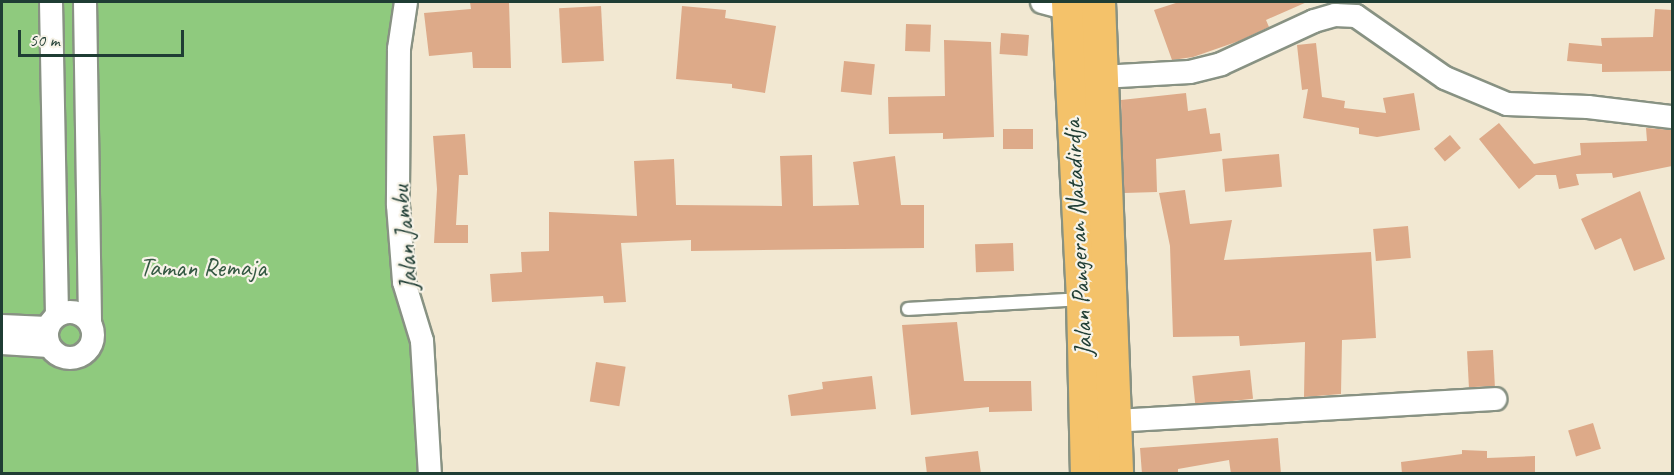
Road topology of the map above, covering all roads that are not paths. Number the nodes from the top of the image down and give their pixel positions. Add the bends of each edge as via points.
1 (51, 2) edge
2 (85, 2) edge
3 (406, 2) edge
4 (1069, 3) edge
5 (1101, 76) junction
6 (1672, 117) edge
7 (1083, 299) junction
8 (908, 309) dead end
9 (90, 323) junction
10 (2, 326) edge
11 (51, 330) junction
12 (2, 343) edge
13 (1495, 399) dead end
14 (1113, 421) junction
15 (430, 474) edge
16 (1087, 474) edge
17 (1116, 474) edge

1 - 11 street
2 - 9 street
3 - 15 street, Jalan Jambu via 399,49 398,205 404,282 422,341
4 - 5 main road, Jalan Pangeran Natadirdja
4 - 7 main road, Jalan Pangeran Natadirdja
5 - 6 street via 1190,72 1221,64 1314,21 1335,15 1356,16 1445,78 1507,104 1588,106
5 - 14 main road, Jalan Pangeran Natadirdja
7 - 8 lane
7 - 16 main road, Jalan Pangeran Natadirdja
9 - 11 street via 74,312
9 - 11 street via 92,343 80,356 62,357
10 - 11 street
11 - 12 street
13 - 14 street
14 - 17 main road, Jalan Pangeran Natadirdja

